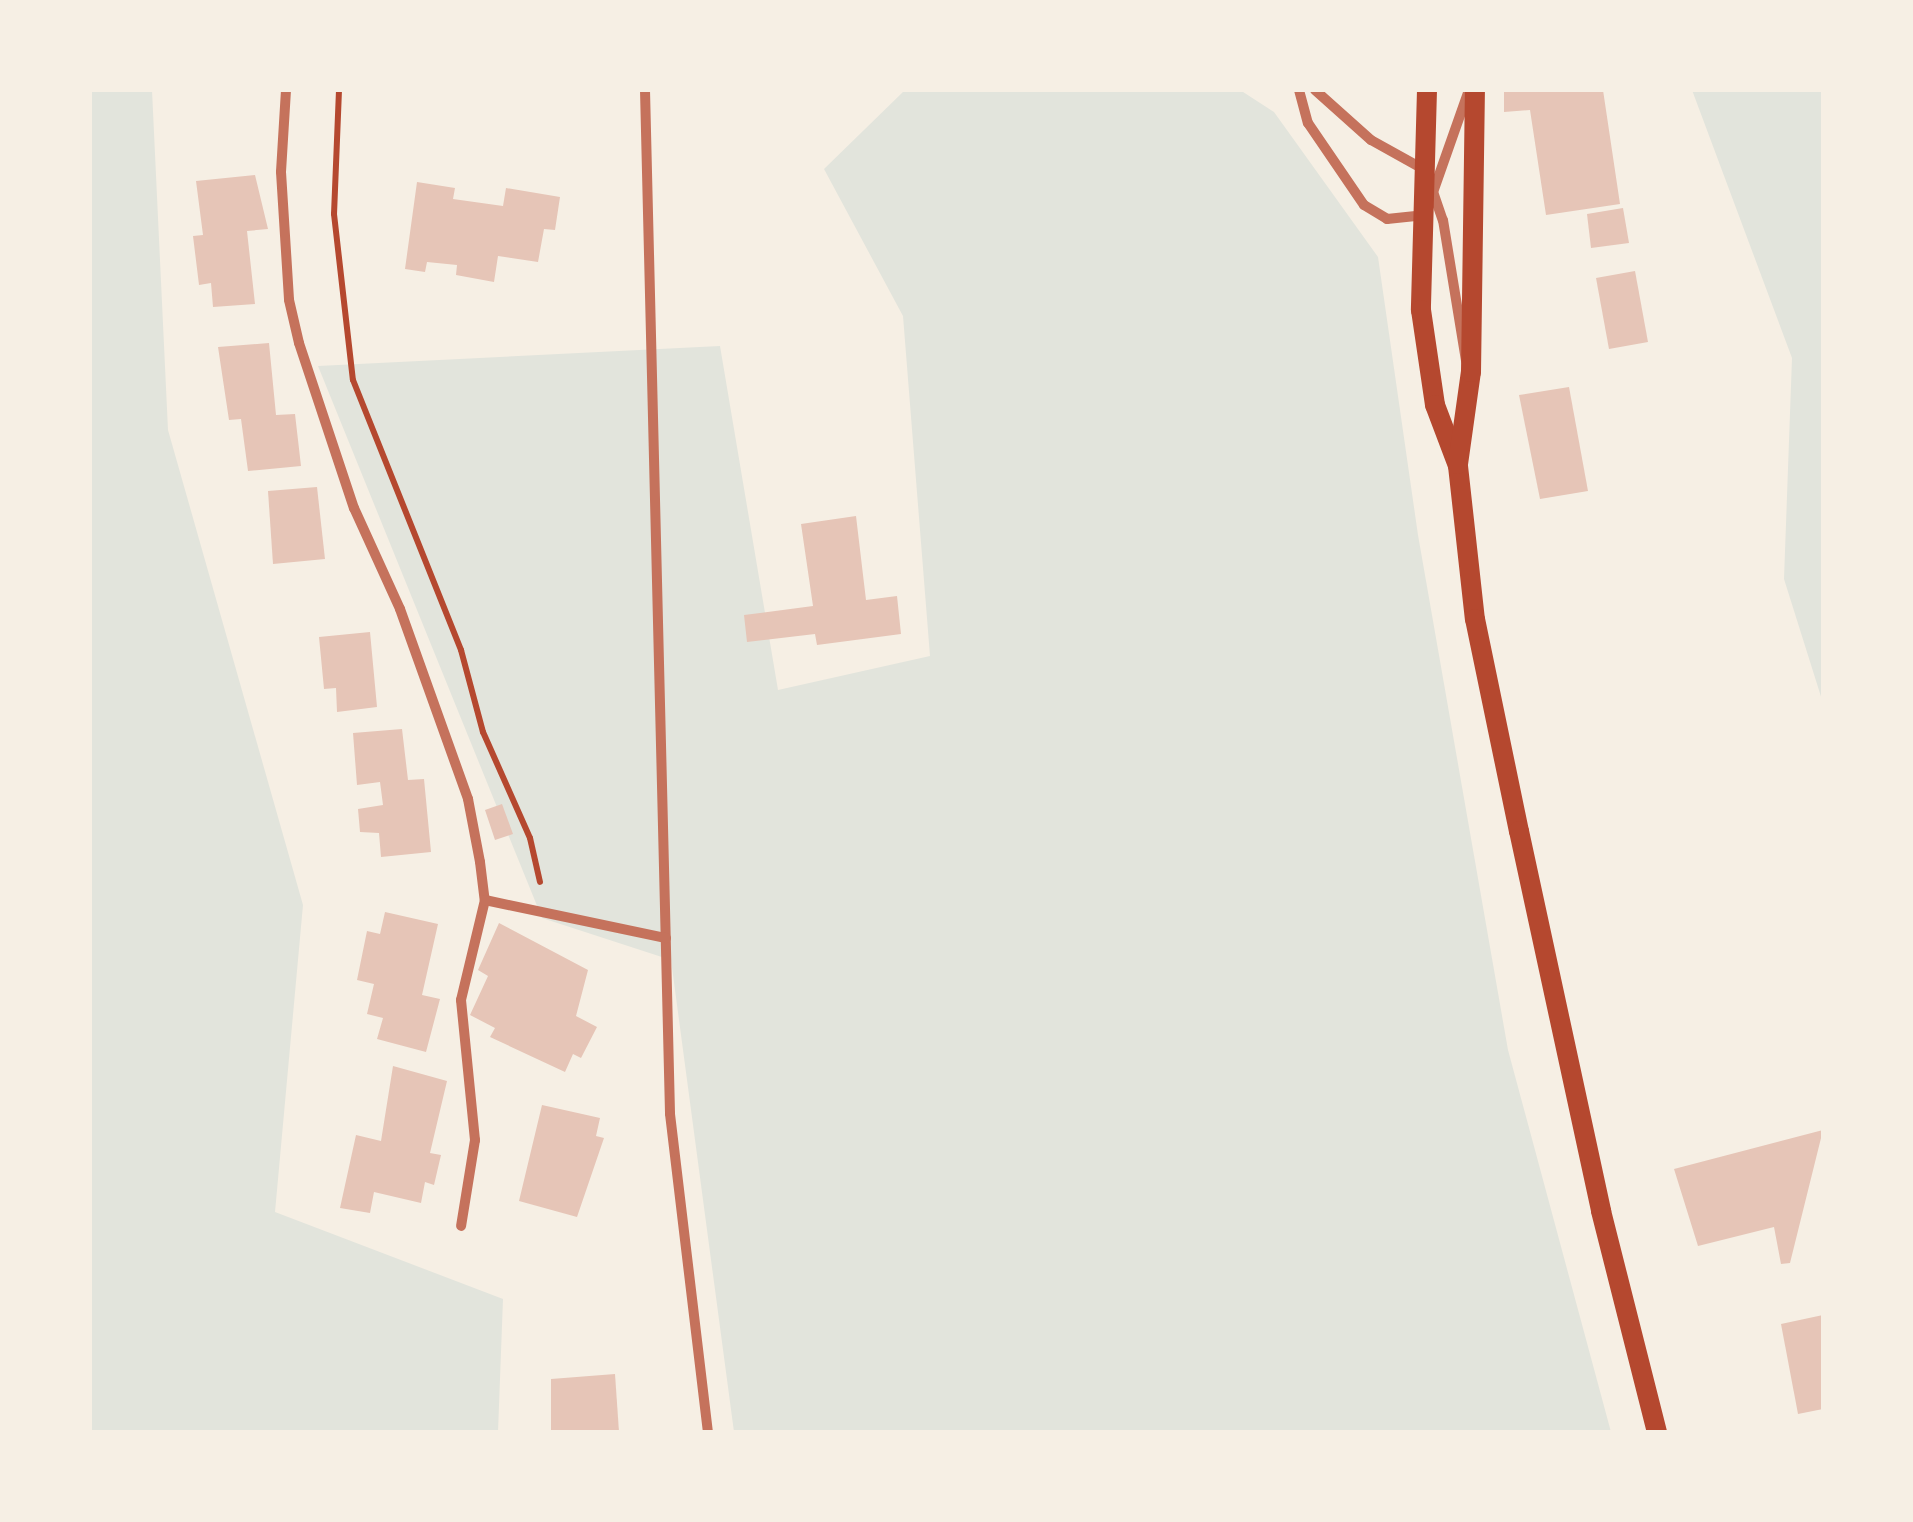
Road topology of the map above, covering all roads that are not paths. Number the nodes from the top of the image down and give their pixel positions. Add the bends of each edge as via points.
1 (286, 90) edge
2 (646, 90) edge
3 (1299, 90) edge
4 (1316, 90) edge
5 (1427, 90) edge
6 (1472, 90) edge
7 (1424, 167) junction
8 (1433, 193) junction
9 (1421, 219) junction
10 (1471, 372) junction
11 (1458, 466) junction
12 (485, 900) junction
13 (666, 938) junction
14 (461, 1226) dead end
15 (708, 1432) edge
16 (1657, 1432) edge

1 - 12 street via 282,172 299,343 336,461 400,609 468,799
2 - 13 street
3 - 9 street via 1308,123 1364,205 1387,219
4 - 7 street via 1371,140 1401,161
5 - 7 main road
6 - 8 street
6 - 10 main road
7 - 8 street
7 - 9 main road
8 - 9 street
8 - 10 street via 1443,220 1458,340
9 - 11 main road via 1421,310 1435,404
10 - 11 main road
11 - 16 main road via 1476,619 1507,773 1600,1211
12 - 13 street
12 - 14 street via 461,1000 475,1140
13 - 15 street via 670,1114

